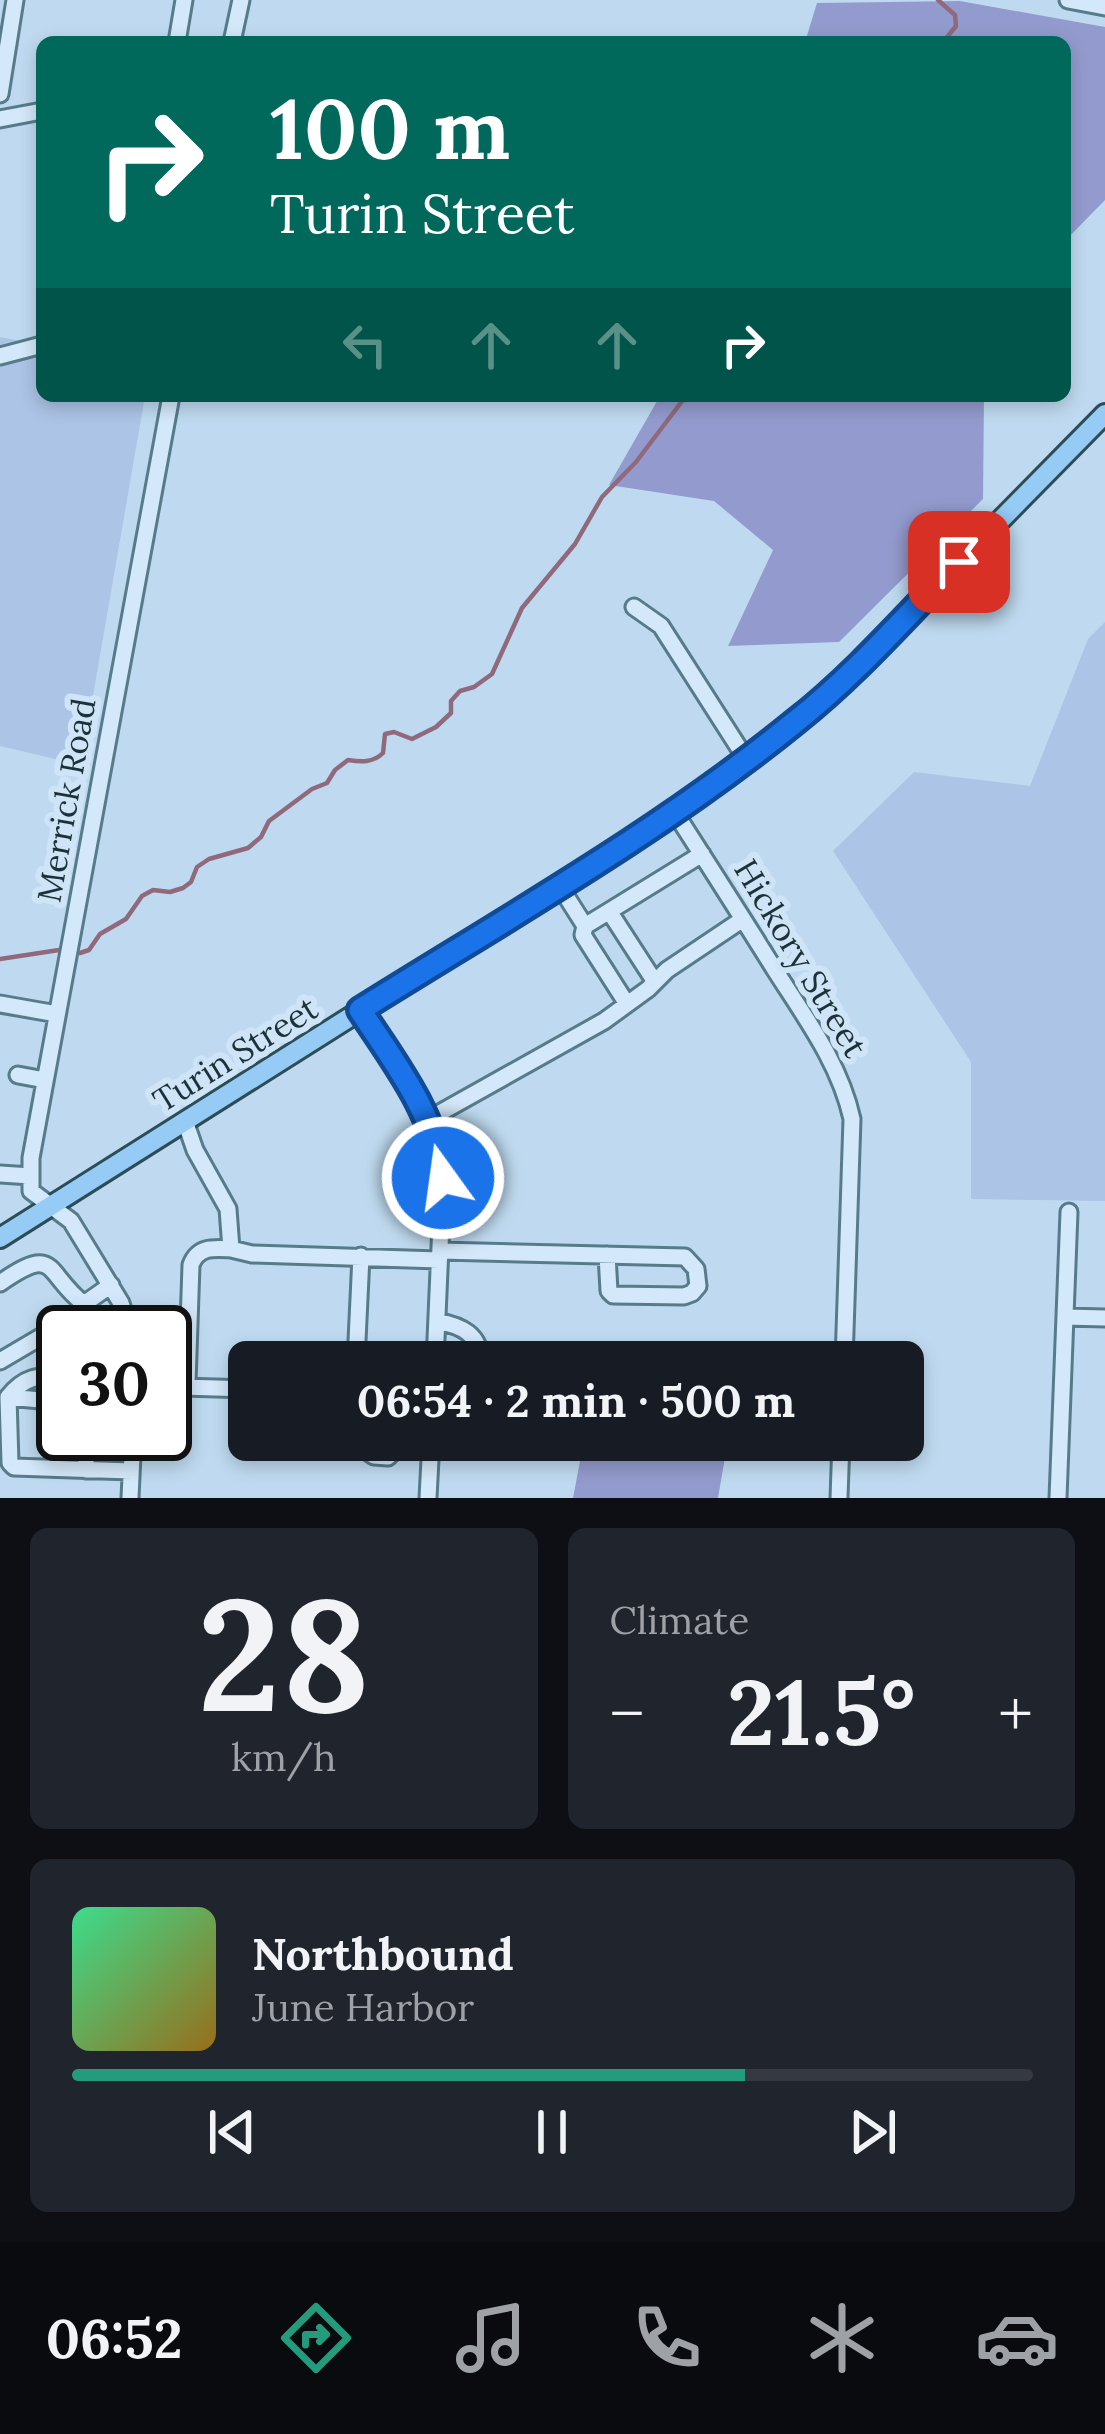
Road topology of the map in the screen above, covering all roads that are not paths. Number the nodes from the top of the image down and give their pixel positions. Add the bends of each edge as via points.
1 (15, 0) edge
2 (184, 0) edge
3 (241, 0) edge
4 (1068, 0) edge
5 (1105, 7) edge
6 (178, 36) edge
7 (233, 36) edge
8 (0, 94) edge
9 (36, 112) edge
10 (0, 119) edge
11 (36, 347) edge
12 (0, 356) edge
13 (170, 402) edge
14 (1105, 414) edge
15 (634, 607) dead end
16 (746, 759) junction
17 (674, 811) junction
18 (702, 854) junction
19 (559, 885) junction
20 (609, 911) junction
21 (743, 920) junction
22 (585, 926) junction
23 (655, 982) junction
24 (0, 1004) edge
25 (627, 1004) junction
26 (360, 1010) junction
27 (57, 1014) junction
28 (18, 1075) dead end
29 (46, 1080) junction
30 (428, 1119) junction
31 (185, 1121) junction
32 (160, 1137) junction
33 (195, 1150) junction
34 (0, 1174) edge
35 (31, 1176) junction
36 (52, 1205) junction
37 (1069, 1212) dead end
38 (0, 1238) edge
39 (231, 1249) junction
40 (607, 1255) junction
41 (361, 1256) junction
42 (440, 1256) junction
43 (0, 1283) edge
44 (112, 1286) junction
45 (84, 1304) junction
46 (121, 1305) edge
47 (190, 1305) edge
48 (1065, 1317) junction
49 (1105, 1318) edge
50 (436, 1321) junction
51 (357, 1341) edge
52 (436, 1341) edge
53 (476, 1341) edge
54 (845, 1341) edge
55 (0, 1361) edge
56 (36, 1377) edge
57 (192, 1387) edge
58 (228, 1388) edge
59 (8, 1397) junction
60 (36, 1400) edge
61 (86, 1461) edge
62 (132, 1461) edge
63 (430, 1461) edge
64 (840, 1461) edge
65 (5, 1464) edge
66 (86, 1470) junction
67 (131, 1472) junction
68 (130, 1498) edge
69 (428, 1498) edge
70 (839, 1498) edge
71 (1058, 1498) edge

1 - 8 street
2 - 6 street
3 - 7 street
4 - 5 street
9 - 10 street
11 - 12 street
13 - 27 street, Merrick Road
14 - 16 main road, Turin Street via 840,683
15 - 16 street via 661,626
16 - 17 main road, Turin Street
17 - 18 street, Hickory Street
17 - 19 main road, Turin Street
18 - 20 street
18 - 21 street, Hickory Street
19 - 22 street
19 - 26 main road, Turin Street
20 - 22 street
20 - 23 street
21 - 23 street
21 - 54 street, Hickory Street via 847,1095
22 - 25 street
23 - 25 street
24 - 27 street
25 - 30 street
26 - 30 street
26 - 31 main road, Turin Street
27 - 29 street, Merrick Road
28 - 29 street
29 - 35 street, Merrick Road
30 - 42 street via 443,1178
31 - 32 main road, Turin Street
31 - 33 street
32 - 33 street
32 - 36 main road, Turin Street
33 - 39 street via 228,1210
34 - 35 street
35 - 36 street via 31,1191
36 - 38 main road, Turin Street
36 - 44 street
37 - 48 street
39 - 41 street
39 - 47 street via 194,1256
40 - 40 street via 685,1257 698,1286 684,1296 613,1295
40 - 42 street
41 - 42 street
41 - 51 street
42 - 50 street
43 - 45 street via 37,1263
44 - 45 street
44 - 46 street
45 - 55 street
48 - 49 street
48 - 71 street
50 - 52 street
50 - 53 street via 458,1325
56 - 59 street
57 - 58 street
59 - 60 street
59 - 65 street
61 - 66 street
62 - 67 street
63 - 69 street
64 - 70 street
65 - 66 street
66 - 67 street
67 - 68 street

